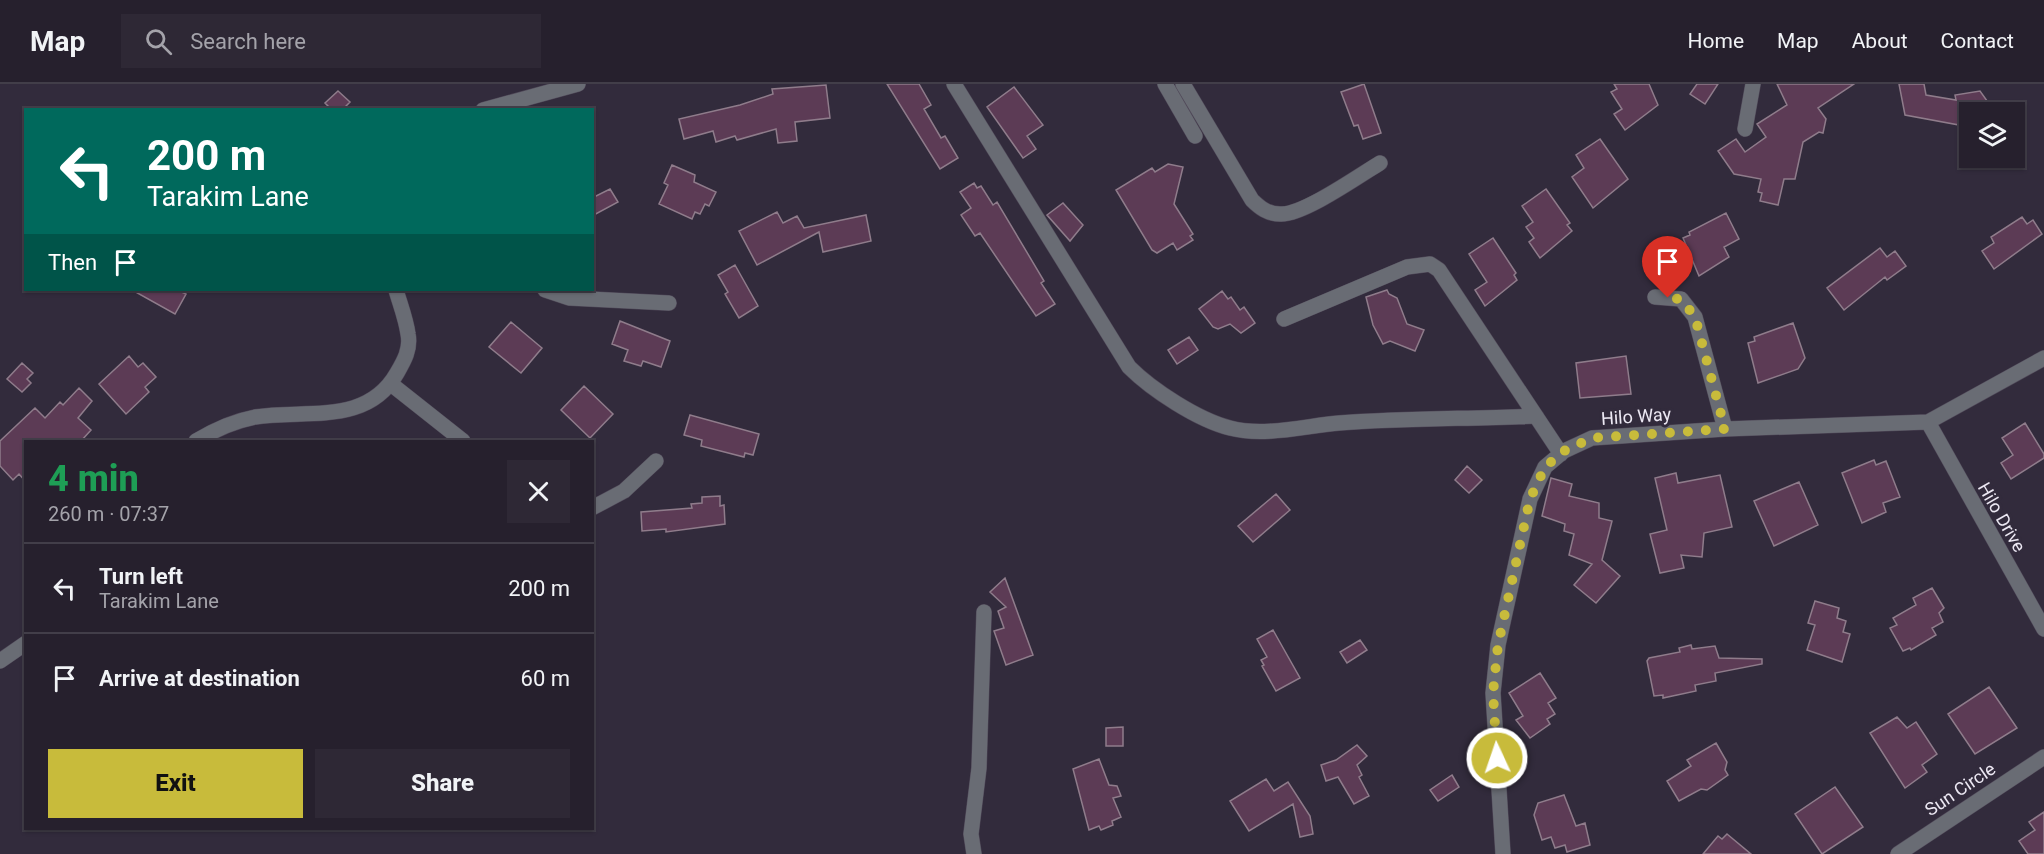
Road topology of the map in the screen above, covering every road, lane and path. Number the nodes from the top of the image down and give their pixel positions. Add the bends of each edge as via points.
1 (578, 84) edge
2 (954, 84) edge
3 (1165, 84) edge
4 (1183, 84) edge
5 (1753, 84) edge
6 (490, 108) edge
7 (1745, 129) dead end
8 (1195, 136) dead end
9 (1380, 163) dead end
10 (396, 291) edge
11 (548, 291) edge
12 (1655, 297) dead end
13 (669, 303) dead end
14 (1284, 320) dead end
15 (2044, 358) edge
16 (391, 384) junction
17 (1536, 416) junction
18 (1928, 422) junction
19 (1725, 429) junction
20 (198, 440) edge
21 (461, 440) edge
22 (1561, 454) junction
23 (656, 461) dead end
24 (594, 507) edge
25 (984, 612) dead end
26 (2044, 629) edge
27 (24, 644) edge
28 (0, 661) edge
29 (2044, 757) edge
30 (974, 854) edge
31 (1503, 854) edge
32 (1898, 854) edge

1 - 6 street
2 - 17 street via 1122,357 1142,380 1205,419 1232,429 1292,429 1339,423
3 - 8 street
4 - 9 street via 1252,200 1266,211 1280,214 1300,209
5 - 7 street
10 - 16 street via 409,335 408,349
11 - 13 street via 569,298
12 - 19 street via 1681,299 1695,317
14 - 17 street via 1407,267 1430,264 1439,270
15 - 18 street, Hilo Way
16 - 20 street via 373,400 349,411 245,420
16 - 21 street
17 - 22 street
18 - 19 street, Hilo Way
18 - 26 street, Hilo Drive
19 - 22 street, Hilo Way via 1592,438
22 - 31 street, Hilo Way via 1545,467 1530,499 1498,645 1493,693
23 - 24 street via 624,491
25 - 30 street via 979,768 971,834
27 - 28 street
29 - 32 street, Sun Circle

